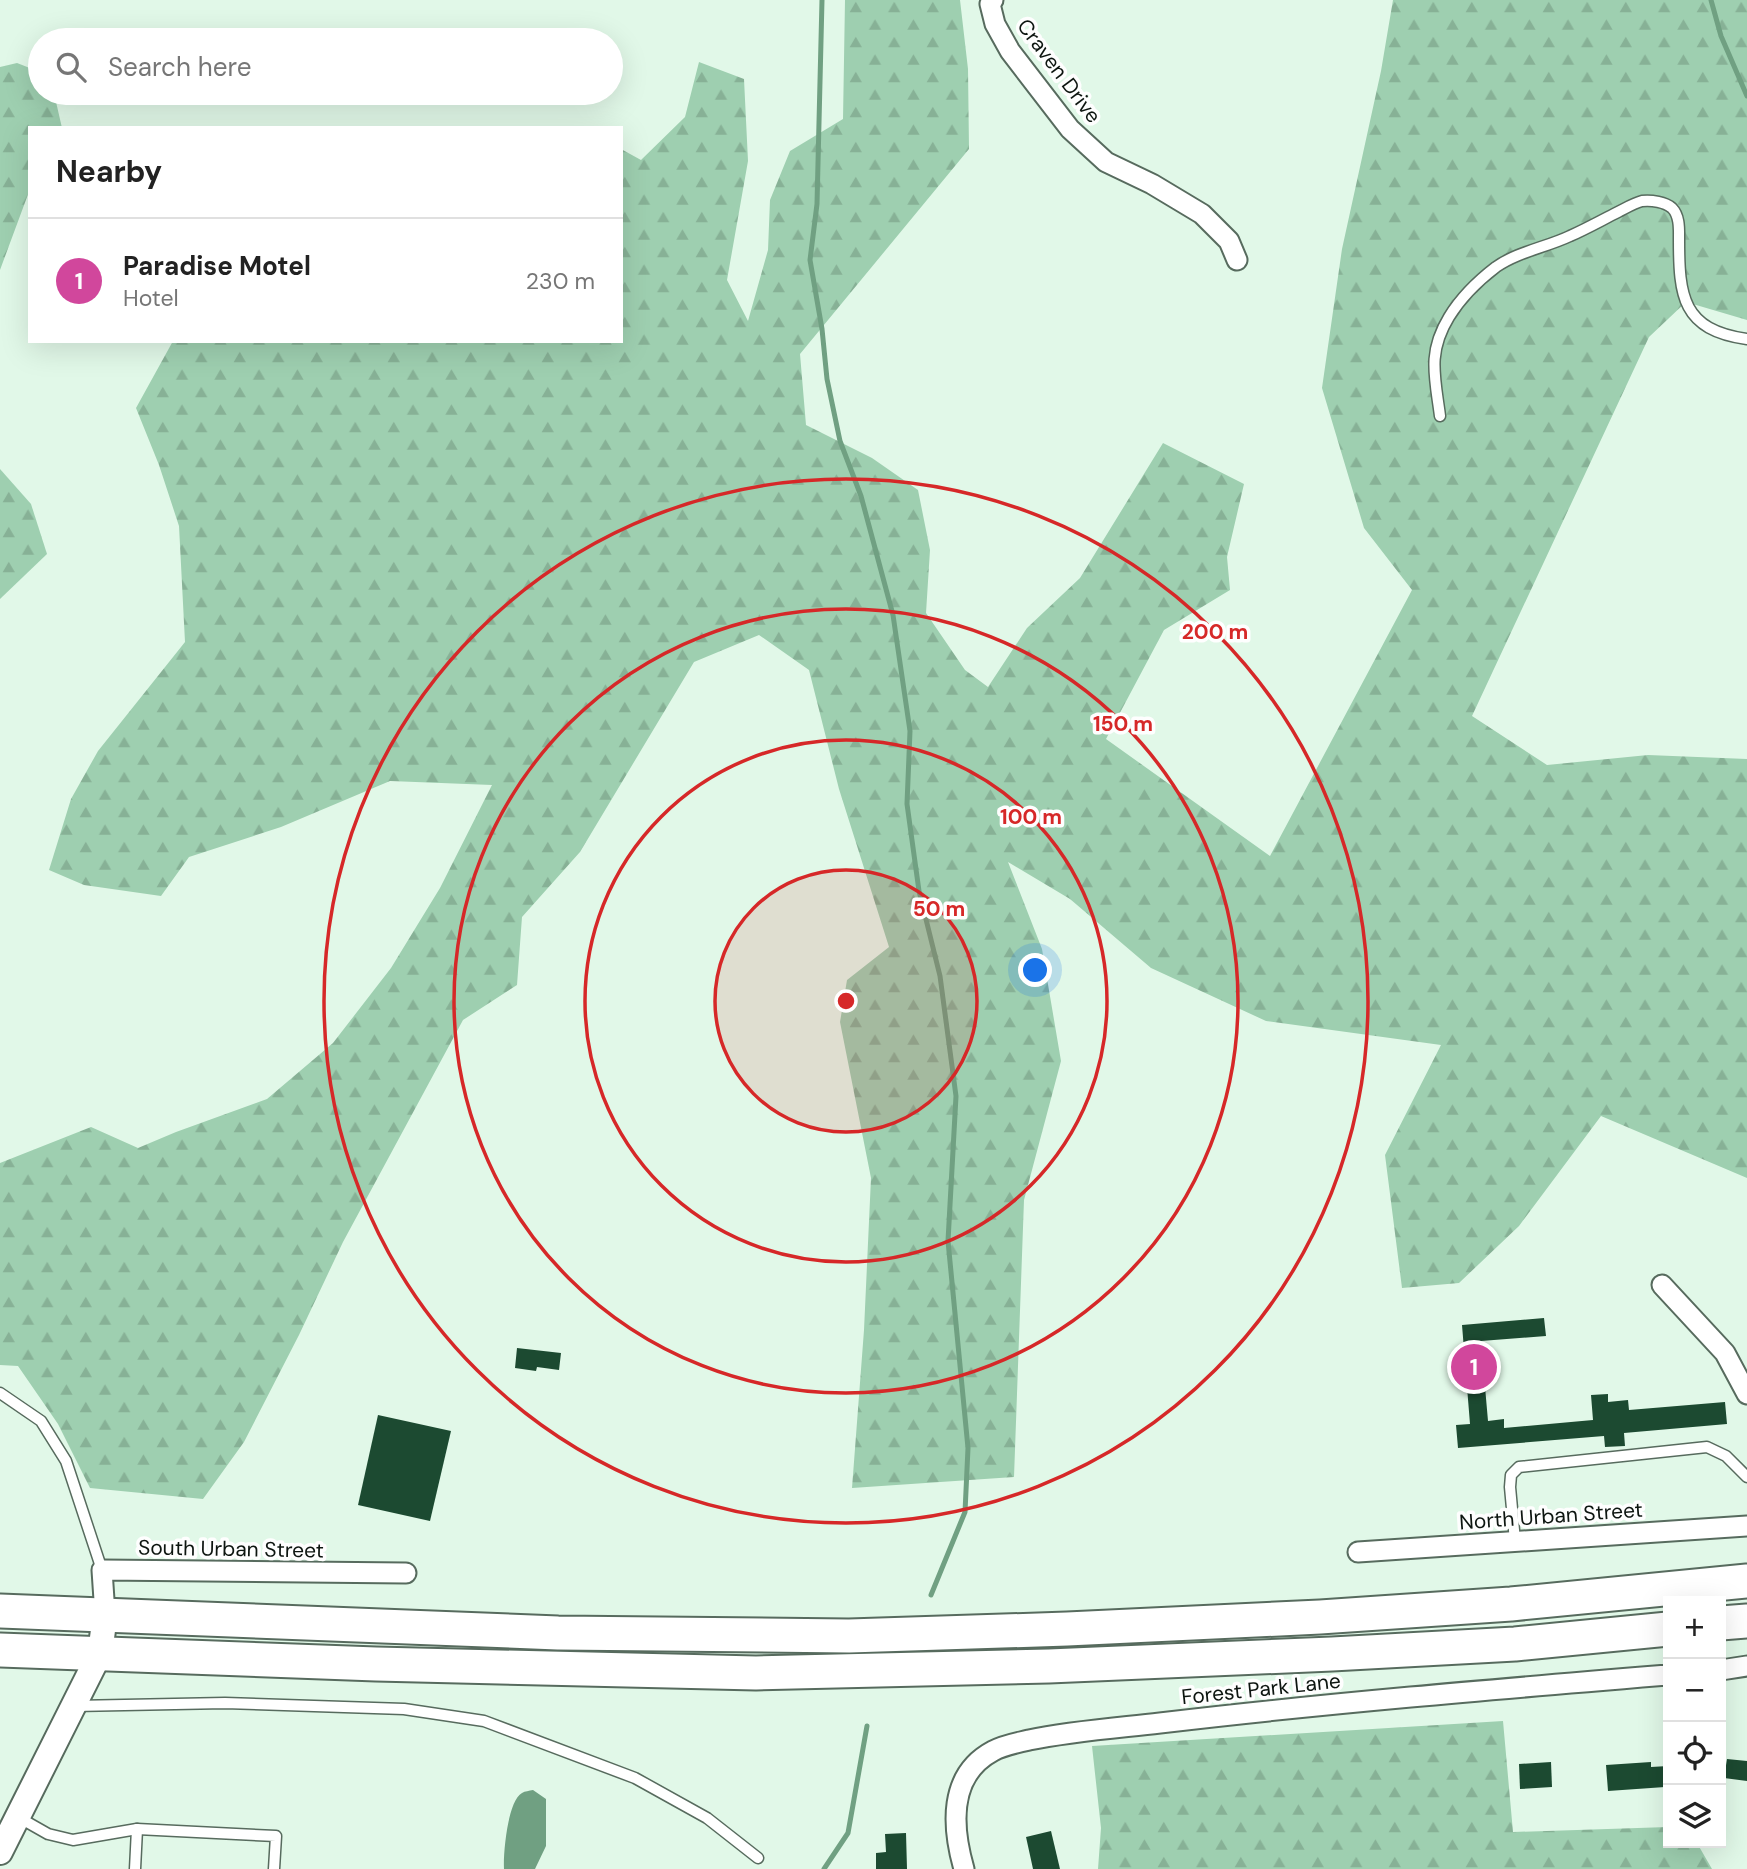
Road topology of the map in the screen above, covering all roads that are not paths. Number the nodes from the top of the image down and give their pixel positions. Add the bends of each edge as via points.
1 (993, 0) edge
2 (1237, 260) dead end
3 (1747, 338) edge
4 (1440, 415) dead end
5 (1662, 1285) dead end
6 (0, 1393) edge
7 (1747, 1394) edge
8 (1747, 1478) edge
9 (1747, 1526) edge
10 (1516, 1541) junction
11 (1358, 1552) dead end
12 (102, 1570) junction
13 (405, 1573) dead end
14 (1747, 1581) edge
15 (0, 1611) edge
16 (104, 1615) junction
17 (1747, 1621) edge
18 (1726, 1623) edge
19 (1663, 1629) edge
20 (0, 1650) edge
21 (100, 1653) junction
22 (1747, 1666) edge
23 (1726, 1669) edge
24 (1663, 1675) edge
25 (73, 1706) junction
26 (18, 1817) junction
27 (137, 1829) junction
28 (0, 1852) edge
29 (758, 1858) dead end
30 (135, 1869) edge
31 (274, 1869) edge
32 (964, 1869) edge

1 - 2 street, Craven Drive via 995,24 1010,51 1070,129 1106,162 1202,215 1229,241
3 - 4 lane via 1717,332 1694,315 1680,282 1676,214 1656,201 1639,202 1496,267 1465,296 1449,316 1433,360
5 - 7 street via 1725,1353
6 - 12 lane via 41,1421 66,1461
8 - 10 lane via 1726,1456 1707,1447 1519,1467 1511,1475 1510,1487
9 - 10 street, North Urban Street
10 - 11 street, North Urban Street
12 - 13 street, South Urban Street
12 - 16 street
14 - 16 highway via 1320,1617 849,1636 558,1633
15 - 16 highway
16 - 21 street
17 - 18 highway
19 - 21 highway via 1515,1644 1332,1654 756,1673
20 - 21 highway
21 - 25 street
22 - 23 street
24 - 32 street, Forest Park Lane via 1248,1712 1049,1735 1012,1744 977,1763 957,1797 956,1824
25 - 26 street
25 - 29 lane via 225,1703 404,1709 484,1721 635,1778 707,1818
26 - 27 lane via 48,1834 73,1839
26 - 28 street
27 - 30 lane
27 - 31 lane via 276,1836

